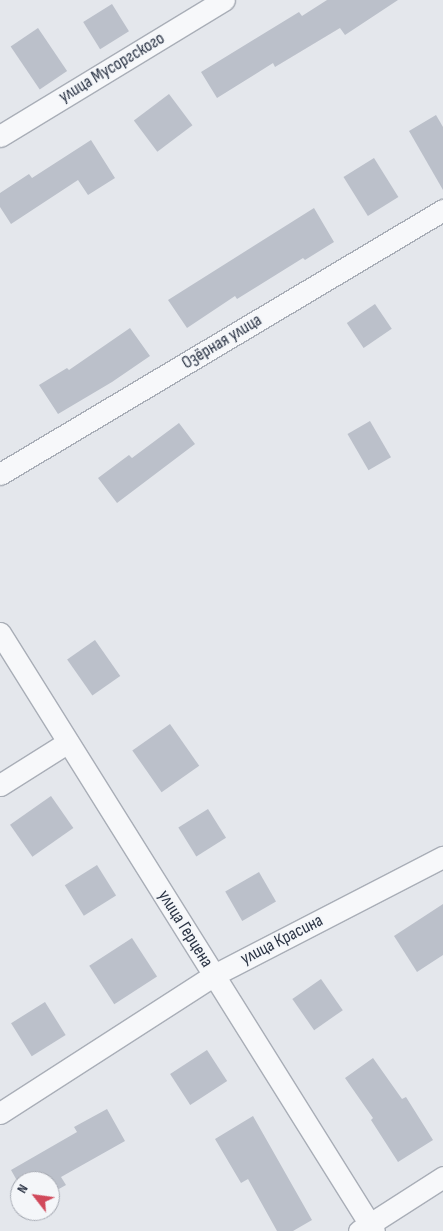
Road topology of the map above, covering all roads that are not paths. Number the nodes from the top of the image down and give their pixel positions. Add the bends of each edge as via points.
1 (224, 0) edge
2 (0, 136) edge
3 (443, 210) edge
4 (0, 474) edge
5 (0, 633) edge
6 (68, 742) junction
7 (0, 785) edge
8 (443, 857) edge
9 (214, 975) junction
10 (0, 1112) edge
11 (443, 1177) edge
12 (367, 1229) edge

1 - 2 street, улица Мусоргского
3 - 4 street, Озёрная улица
5 - 6 street, улица Герцена
6 - 7 street
6 - 9 street, улица Герцена
8 - 9 street, улица Красина
9 - 10 street, улица Красина
9 - 12 street, улица Герцена
11 - 12 street

